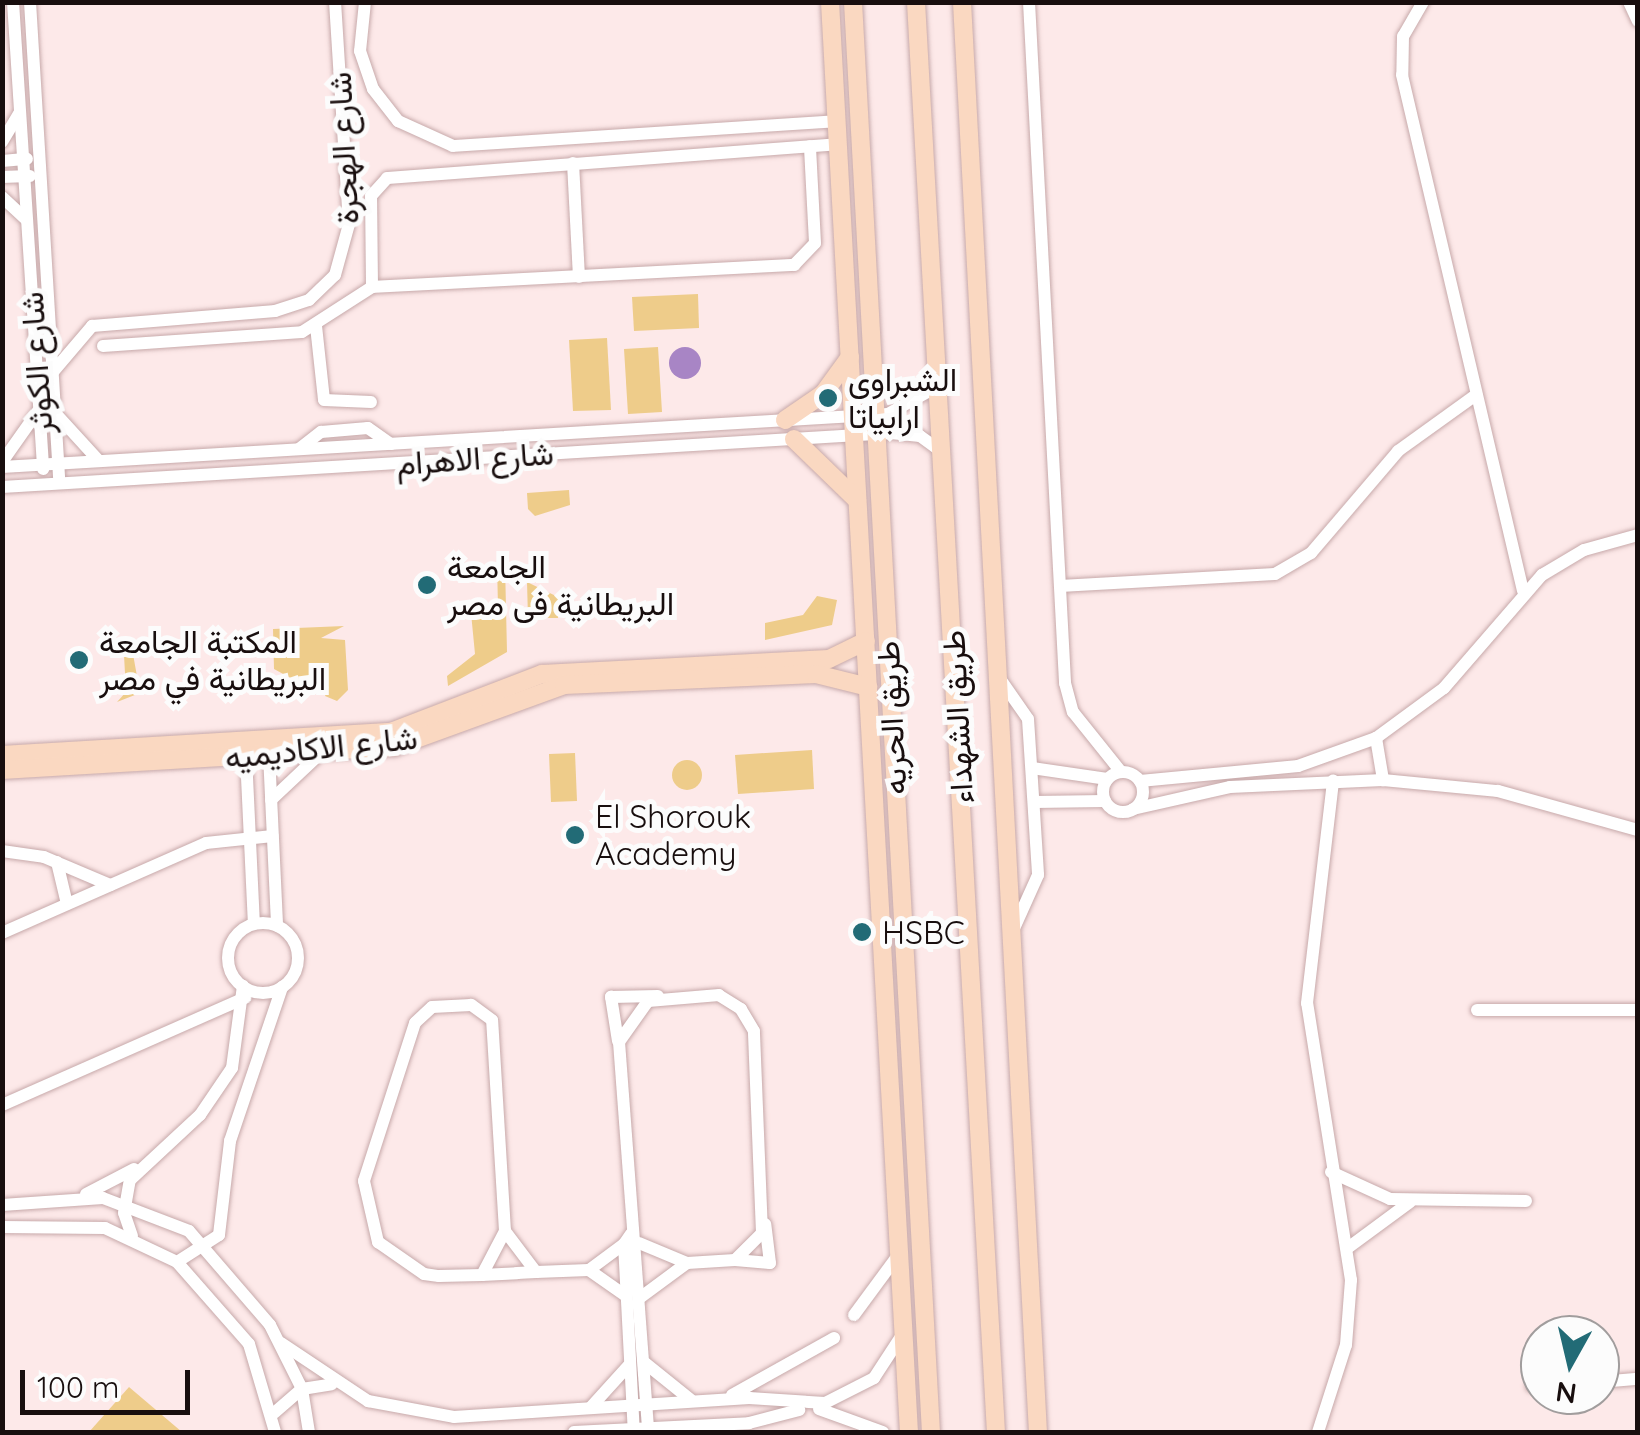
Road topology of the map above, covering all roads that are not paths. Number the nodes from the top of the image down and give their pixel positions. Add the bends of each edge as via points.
1 (13, 2) edge
2 (30, 2) edge
3 (335, 2) edge
4 (365, 2) edge
5 (830, 2) edge
6 (853, 2) edge
7 (916, 2) edge
8 (962, 2) edge
9 (1029, 2) edge
10 (1423, 2) edge
11 (1630, 2) edge
12 (1638, 21) edge
13 (20, 112) junction
14 (860, 120) junction
15 (837, 121) junction
16 (2, 142) edge
17 (838, 144) junction
18 (810, 146) junction
19 (40, 158) junction
20 (2, 160) edge
21 (23, 160) junction
22 (572, 163) junction
23 (40, 175) junction
24 (24, 176) junction
25 (2, 177) edge
26 (2, 196) edge
27 (27, 220) junction
28 (580, 276) junction
29 (372, 287) junction
30 (316, 326) junction
31 (103, 346) dead end
32 (850, 356) junction
33 (52, 374) junction
34 (938, 386) junction
35 (1476, 395) junction
36 (371, 402) dead end
37 (329, 403) junction
38 (39, 409) junction
39 (55, 412) junction
40 (877, 414) junction
41 (784, 420) junction
42 (760, 422) junction
43 (742, 423) junction
44 (854, 425) junction
45 (331, 430) junction
46 (878, 434) junction
47 (794, 438) junction
48 (762, 440) junction
49 (744, 442) junction
50 (392, 444) junction
51 (299, 449) junction
52 (942, 452) junction
53 (99, 461) junction
54 (2, 464) edge
55 (42, 464) junction
56 (58, 464) junction
57 (44, 484) junction
58 (59, 484) junction
59 (2, 487) edge
60 (859, 504) junction
61 (882, 534) junction
62 (1638, 535) edge
63 (860, 536) junction
64 (1060, 586) junction
65 (1523, 591) junction
66 (866, 641) junction
67 (609, 676) junction
68 (998, 676) junction
69 (868, 688) junction
70 (423, 732) junction
71 (1376, 738) junction
72 (323, 751) junction
73 (157, 754) junction
74 (269, 754) junction
75 (2, 755) edge
76 (246, 756) junction
77 (1032, 768) junction
78 (2, 770) edge
79 (1120, 772) junction
80 (1107, 779) junction
81 (1383, 780) junction
82 (1140, 781) junction
83 (1333, 781) junction
84 (271, 800) junction
85 (1105, 801) junction
86 (1034, 802) junction
87 (1133, 809) junction
88 (875, 820) junction
89 (896, 820) junction
90 (1638, 830) edge
91 (273, 836) junction
92 (250, 838) junction
93 (2, 852) edge
94 (56, 862) junction
95 (110, 886) junction
96 (67, 904) junction
97 (254, 924) junction
98 (278, 926) junction
99 (2, 933) edge
100 (1012, 936) junction
101 (282, 987) junction
102 (244, 992) junction
103 (660, 996) junction
104 (1477, 1010) dead end
105 (1638, 1010) edge
106 (619, 1042) junction
107 (2, 1105) edge
108 (136, 1168) junction
109 (1330, 1172) junction
110 (82, 1196) junction
111 (1412, 1201) junction
112 (1526, 1201) dead end
113 (124, 1202) junction
114 (2, 1205) edge
115 (764, 1220) junction
116 (2, 1227) edge
117 (505, 1231) junction
118 (132, 1236) junction
119 (631, 1241) junction
120 (208, 1246) junction
121 (1349, 1247) junction
122 (899, 1254) junction
123 (734, 1260) junction
124 (177, 1262) junction
125 (687, 1263) junction
126 (589, 1270) junction
127 (536, 1272) junction
128 (482, 1275) junction
129 (626, 1296) junction
130 (641, 1297) junction
131 (924, 1298) junction
132 (902, 1300) junction
133 (854, 1315) dead end
134 (903, 1332) junction
135 (834, 1338) dead end
136 (281, 1343) junction
137 (637, 1364) junction
138 (332, 1384) junction
139 (302, 1390) junction
140 (720, 1400) junction
141 (693, 1402) junction
142 (647, 1404) junction
143 (632, 1405) junction
144 (590, 1408) junction
145 (274, 1413) junction
146 (731, 1424) junction
147 (689, 1429) edge
148 (648, 1430) edge
149 (633, 1431) edge
150 (275, 1432) edge
151 (309, 1432) edge
152 (574, 1432) edge
153 (590, 1432) edge
154 (754, 1432) edge
155 (882, 1432) edge
156 (909, 1432) edge
157 (931, 1432) edge
158 (996, 1432) edge
159 (1038, 1432) edge
160 (1318, 1432) edge

1 - 13 street, شارع الكوثر
2 - 19 street, شارع الكوثر
3 - 33 street, شارع الهجرة via 349,224 334,276 309,300 275,311 92,326
4 - 15 street via 360,51 372,89 398,120 452,146
5 - 15 street, طريق الحريه
6 - 14 street, طريق الحريه
7 - 34 street, طريق الشهداء
8 - 68 street, طريق الشهداء
9 - 64 street
10 - 35 street via 1403,36 1402,74
11 - 12 street
13 - 16 street
13 - 21 street, شارع الكوثر
14 - 15 street
14 - 40 street, طريق الحريه
15 - 17 street, طريق الحريه
17 - 18 street
17 - 32 street, طريق الحريه
18 - 22 street
18 - 28 street via 815,242 802,262
19 - 21 street
19 - 23 street, شارع الكوثر
20 - 21 street
21 - 24 street, شارع الكوثر
22 - 28 street
22 - 29 street via 387,178 371,196
23 - 24 street
23 - 33 street, شارع الكوثر
24 - 25 street
24 - 27 street, شارع الكوثر
26 - 27 street
27 - 38 street, شارع الكوثر
28 - 29 street
29 - 30 street
30 - 31 street
30 - 37 street
32 - 41 street via 823,394
32 - 44 street, طريق الحريه
33 - 39 street, شارع الكوثر
34 - 40 street, شارع الاهرام
34 - 52 street, طريق الشهداء
35 - 64 street via 1398,451 1311,552 1276,574
35 - 65 street
36 - 37 street
37 - 45 street
38 - 54 street
38 - 55 street, شارع الكوثر
39 - 53 street
39 - 56 street, شارع الكوثر
40 - 44 street, شارع الاهرام
40 - 46 street, طريق الحريه
41 - 42 street, شارع الاهرام
41 - 44 street, شارع الاهرام
42 - 43 street, شارع الاهرام
42 - 48 street
43 - 49 street
43 - 50 street, شارع الاهرام
44 - 46 street, شارع الاهرام
44 - 47 street, شارع الاهرام
44 - 60 street, طريق الحريه
45 - 50 street via 368,428
45 - 51 street
46 - 52 street, شارع الاهرام via 920,436
46 - 61 street, طريق الحريه
47 - 48 street, شارع الاهرام
47 - 60 street via 832,466
48 - 49 street, شارع الاهرام
49 - 58 street, شارع الاهرام
50 - 51 street, شارع الاهرام
51 - 53 street, شارع الاهرام
52 - 158 street, طريق الشهداء
53 - 56 street, شارع الاهرام
54 - 55 street, شارع الاهرام
55 - 56 street, شارع الاهرام
55 - 57 street, شارع الكوثر
56 - 58 street, شارع الكوثر
57 - 58 street, شارع الاهرام
57 - 59 street, شارع الاهرام
60 - 63 street, طريق الحريه
61 - 63 street
61 - 89 street, طريق الحريه
62 - 65 street via 1584,550
63 - 66 street, طريق الحريه
64 - 79 street via 1067,698
65 - 71 street via 1444,688
66 - 67 street, شارع الاكاديميه via 830,659
66 - 69 street, طريق الحريه
67 - 69 street, شارع الاكاديميه via 816,674
67 - 70 street, شارع الاكاديميه via 524,679
68 - 77 street via 1026,712
68 - 100 street, طريق الشهداء
69 - 88 street, طريق الحريه
70 - 72 street, شارع الاكاديميه
70 - 73 street, شارع الاكاديميه
71 - 81 street
71 - 82 street via 1298,766
72 - 74 street, شارع الاكاديميه
72 - 84 street
73 - 75 street, شارع الاكاديميه
73 - 76 street, شارع الاكاديميه
73 - 78 street, شارع الاكاديميه
74 - 76 street, شارع الاكاديميه
74 - 84 street
76 - 92 street
77 - 80 street
77 - 86 street
79 - 80 street
79 - 82 street
80 - 85 street
81 - 83 street
81 - 90 street via 1498,791
82 - 87 street
83 - 87 street via 1230,788
83 - 109 street via 1308,1003
84 - 91 street
85 - 86 street
85 - 87 street
86 - 100 street via 1038,884
88 - 89 street
88 - 122 street, طريق الحريه
89 - 131 street, طريق الحريه
91 - 92 street
91 - 98 street
92 - 95 street via 206,843
92 - 97 street
93 - 94 street
94 - 95 street
94 - 96 street
95 - 96 street
96 - 99 street
97 - 98 street
97 - 102 street via 229,952
98 - 101 street via 298,955
100 - 159 street, طريق الشهداء
101 - 102 street
101 - 120 street via 237,1114 222,1226
102 - 107 street
102 - 108 street via 240,1046 218,1092
103 - 106 street via 628,1018
103 - 106 street via 611,996
103 - 115 street via 719,996 749,1019
104 - 105 street
106 - 119 street
108 - 110 street
108 - 113 street
109 - 111 street via 1369,1193
109 - 121 street
110 - 113 street
110 - 114 street
111 - 112 street
111 - 121 street via 1376,1218
113 - 118 street
113 - 120 street
115 - 123 street via 756,1245
115 - 123 street via 770,1263
116 - 118 street via 78,1223
117 - 127 street
117 - 128 street
117 - 128 street via 492,1020 471,1005 432,1007 414,1023 364,1181 366,1217 378,1242 411,1269
118 - 124 street
119 - 125 street
119 - 126 street
119 - 129 street
119 - 130 street
120 - 124 street
120 - 136 street
121 - 160 street via 1346,1345
122 - 132 street, طريق الحريه
122 - 133 street
123 - 125 street
124 - 145 street via 239,1329
125 - 130 street
126 - 127 street
126 - 129 street
127 - 128 street
129 - 137 street
130 - 137 street
131 - 132 street
131 - 157 street, طريق الحريه
132 - 134 street, طريق الحريه
134 - 140 street via 886,1365 843,1398
134 - 156 street, طريق الحريه
135 - 140 street via 793,1369
136 - 138 street
136 - 139 street
137 - 141 street
137 - 142 street
137 - 143 street
137 - 144 street
138 - 139 street
138 - 144 street via 435,1416
139 - 145 street
139 - 151 street
140 - 141 street
141 - 142 street
142 - 143 street
142 - 148 street
143 - 144 street
143 - 149 street
145 - 150 street
146 - 147 street
146 - 154 street
146 - 155 street via 825,1408
147 - 148 street
148 - 149 street
149 - 153 street
152 - 153 street

